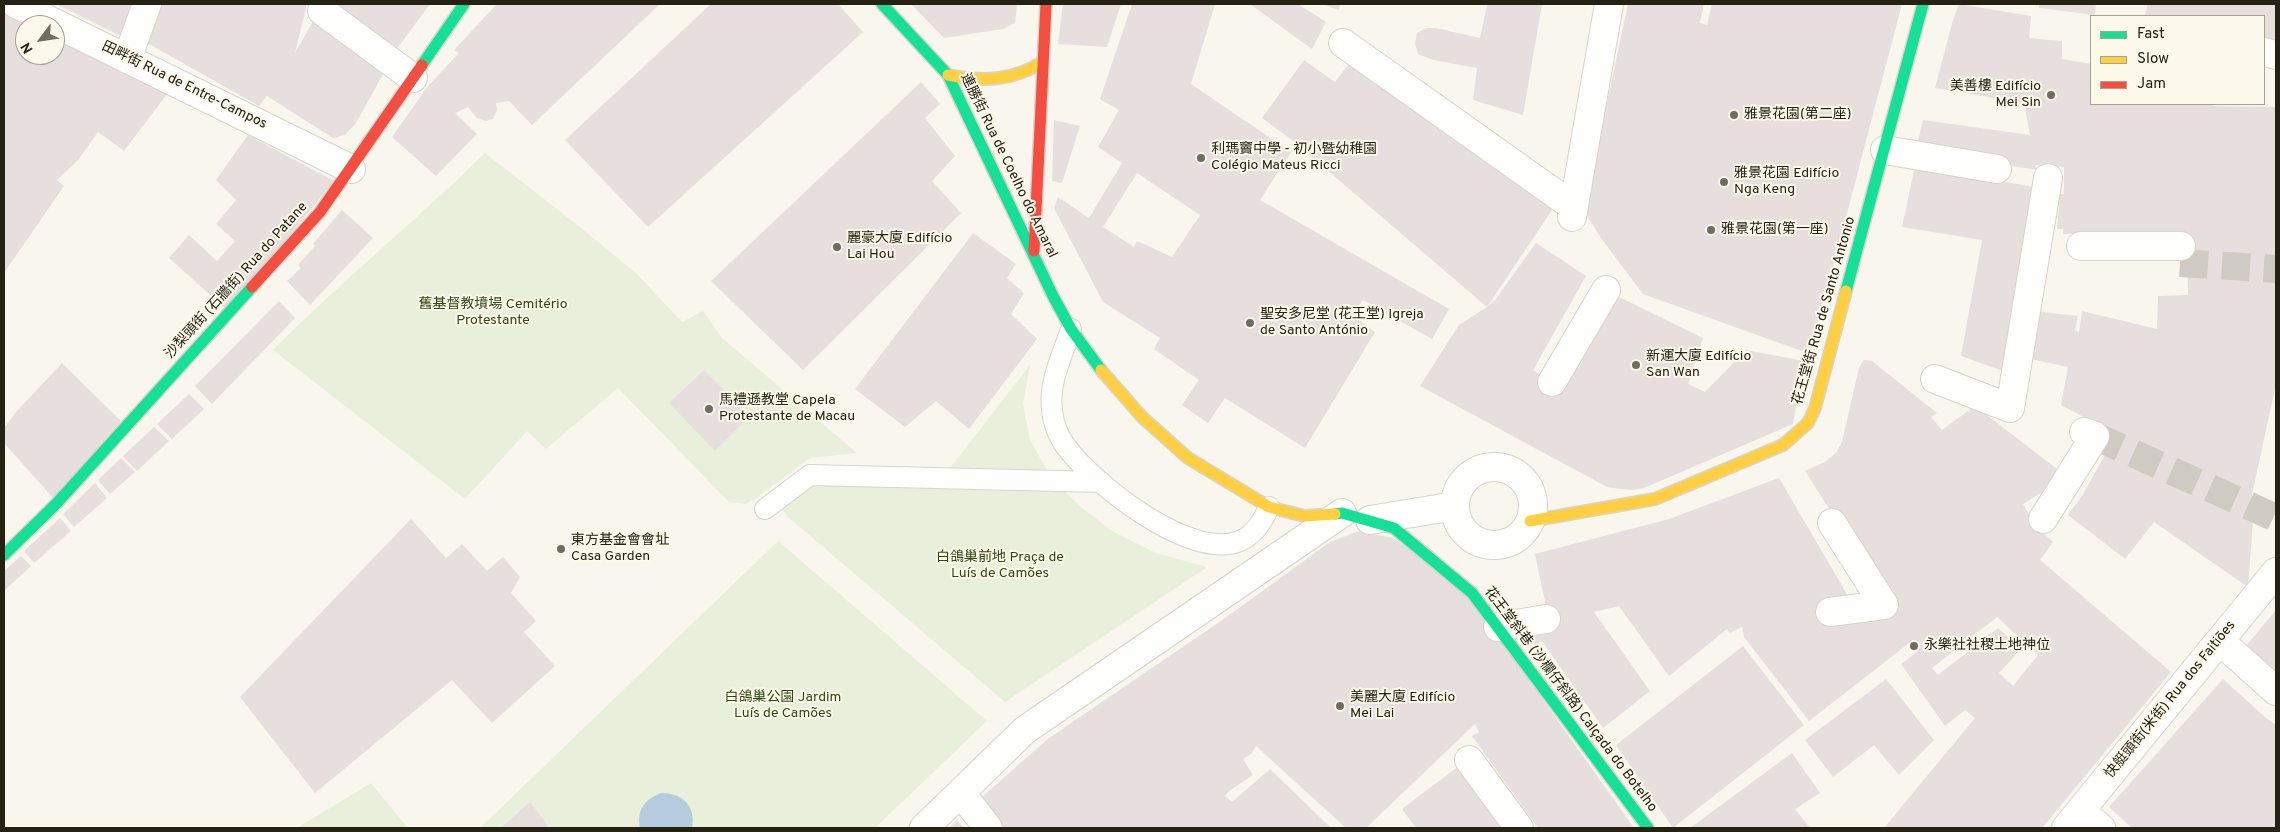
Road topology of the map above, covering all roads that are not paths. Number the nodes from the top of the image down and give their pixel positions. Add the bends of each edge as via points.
1 (16, 4) edge
2 (148, 4) edge
3 (464, 4) edge
4 (882, 4) edge
5 (1046, 4) edge
6 (1609, 4) edge
7 (1923, 4) edge
8 (322, 11) dead end
9 (1343, 43) dead end
10 (128, 59) junction
11 (1043, 62) junction
12 (948, 76) junction
13 (412, 78) junction
14 (1885, 150) junction
15 (352, 169) junction
16 (1998, 169) dead end
17 (2048, 178) dead end
18 (2081, 246) dead end
19 (2181, 246) tunnel mouth
20 (1034, 253) junction
21 (1606, 290) dead end
22 (1071, 329) junction
23 (1934, 378) dead end
24 (1552, 382) dead end
25 (2084, 432) dead end
26 (1101, 482) junction
27 (1455, 506) junction
28 (1269, 507) junction
29 (765, 509) dead end
30 (1342, 513) junction
31 (2043, 519) dead end
32 (1370, 520) junction
33 (1530, 521) junction
34 (1832, 523) dead end
35 (4, 555) edge
36 (2276, 572) edge
37 (1830, 612) dead end
38 (1546, 619) dead end
39 (1498, 627) junction
40 (2220, 641) junction
41 (2276, 691) edge
42 (1469, 760) dead end
43 (961, 793) junction
44 (2073, 820) edge
45 (924, 828) edge
46 (988, 828) edge
47 (1520, 828) edge
48 (1648, 828) edge
49 (2101, 828) edge

1 - 10 street, 田畔街 Rua de Entre-Campos
2 - 10 street
3 - 13 street, 沙梨頭街 (石牆街) Rua do Patane
4 - 12 street, 連勝街 Rua de Coelho do Amaral
5 - 11 street
6 - 9 street via 1573,212
7 - 14 street, 花王堂街 Rua de Santo Antonio
8 - 13 street
10 - 15 street, 田畔街 Rua de Entre-Campos
11 - 12 street via 1012,78 993,81
11 - 20 street
12 - 20 street, 連勝街 Rua de Coelho do Amaral
13 - 15 street, 沙梨頭街 (石牆街) Rua do Patane
14 - 16 street
14 - 33 street, 花王堂街 Rua de Santo Antonio via 1815,408 1808,423 1783,445 1655,499
15 - 35 street, 沙梨頭街 (石牆街) Rua do Patane via 320,212 56,504
17 - 23 street via 2010,408
18 - 19 street
20 - 22 street, 連勝街 Rua de Coelho do Amaral
21 - 24 street
22 - 26 lane via 1052,393 1052,409 1066,448
22 - 28 street via 1107,378 1168,441 1188,458
25 - 31 street via 2095,436
26 - 28 lane via 1143,514 1181,536 1202,543 1240,541 1255,530
26 - 29 lane via 810,474
27 - 32 street
27 - 33 street via 1456,516 1465,533 1482,544 1510,542 1525,530
27 - 33 street via 1460,487 1473,473 1492,467 1502,468 1526,484 1533,502
28 - 30 street via 1304,516
30 - 32 street, 花王堂斜巷 (沙欄仔斜路) Calçada do Botelho
30 - 43 street via 1026,730
32 - 39 street, 花王堂斜巷 (沙欄仔斜路) Calçada do Botelho via 1394,528 1472,593
34 - 37 street via 1884,605
36 - 40 street, 快艇頭街(米街) Rua dos Faitiões
38 - 39 street
39 - 48 street, 花王堂斜巷 (沙欄仔斜路) Calçada do Botelho
40 - 41 street
40 - 44 street, 快艇頭街(米街) Rua dos Faitiões
42 - 47 street
43 - 45 street
43 - 46 street
44 - 49 street

